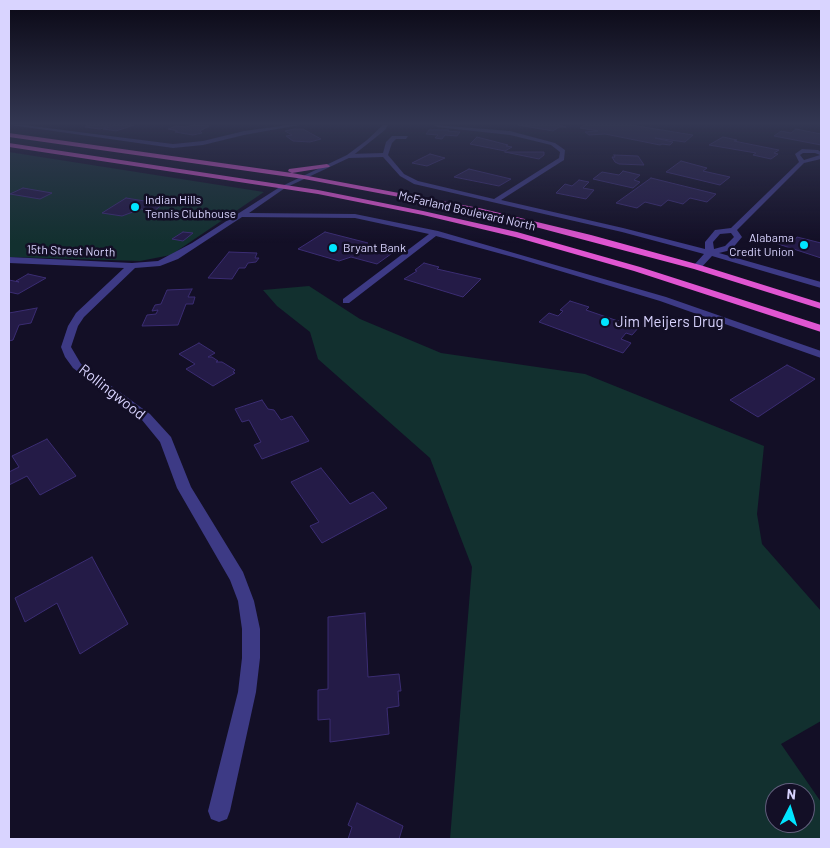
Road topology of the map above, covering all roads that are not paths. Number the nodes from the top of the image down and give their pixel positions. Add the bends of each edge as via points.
1 (140, 165) edge
2 (218, 165) edge
3 (330, 165) edge
4 (393, 165) edge
5 (553, 165) edge
6 (799, 165) edge
7 (327, 166) junction
8 (262, 171) junction
9 (304, 177) junction
10 (284, 186) junction
11 (514, 188) junction
12 (495, 201) junction
13 (527, 209) junction
14 (239, 215) junction
15 (733, 230) junction
16 (435, 234) junction
17 (710, 253) junction
18 (9, 260) edge
19 (132, 266) junction
20 (626, 266) junction
21 (697, 267) junction
22 (821, 285) edge
23 (346, 302) dead end
24 (821, 306) edge
25 (821, 329) edge
26 (821, 355) edge
27 (219, 810) dead end

1 - 10 highway, McFarland Boulevard North
2 - 8 highway, McFarland Boulevard North
3 - 7 street
4 - 12 street via 402,175 416,182
5 - 11 street
6 - 15 street
7 - 8 highway
7 - 9 street
8 - 9 highway, McFarland Boulevard North
9 - 10 street
9 - 21 highway, McFarland Boulevard North via 479,210
10 - 14 street
10 - 20 highway, McFarland Boulevard North via 438,216
11 - 12 street
11 - 13 street
12 - 13 street
13 - 17 street
14 - 16 street via 355,216
14 - 19 street via 175,257 160,263
15 - 17 street via 718,232 709,242
15 - 17 street via 738,237 728,248
16 - 23 street
16 - 26 street via 662,299
17 - 21 street
17 - 22 street
18 - 19 street, 15th Street North
19 - 27 street, Rollingwood via 80,315 66,347 77,366 146,417 166,440 184,488 237,577 246,601 252,658
20 - 21 highway via 678,270
20 - 25 highway, McFarland Boulevard North
21 - 24 highway, McFarland Boulevard North

